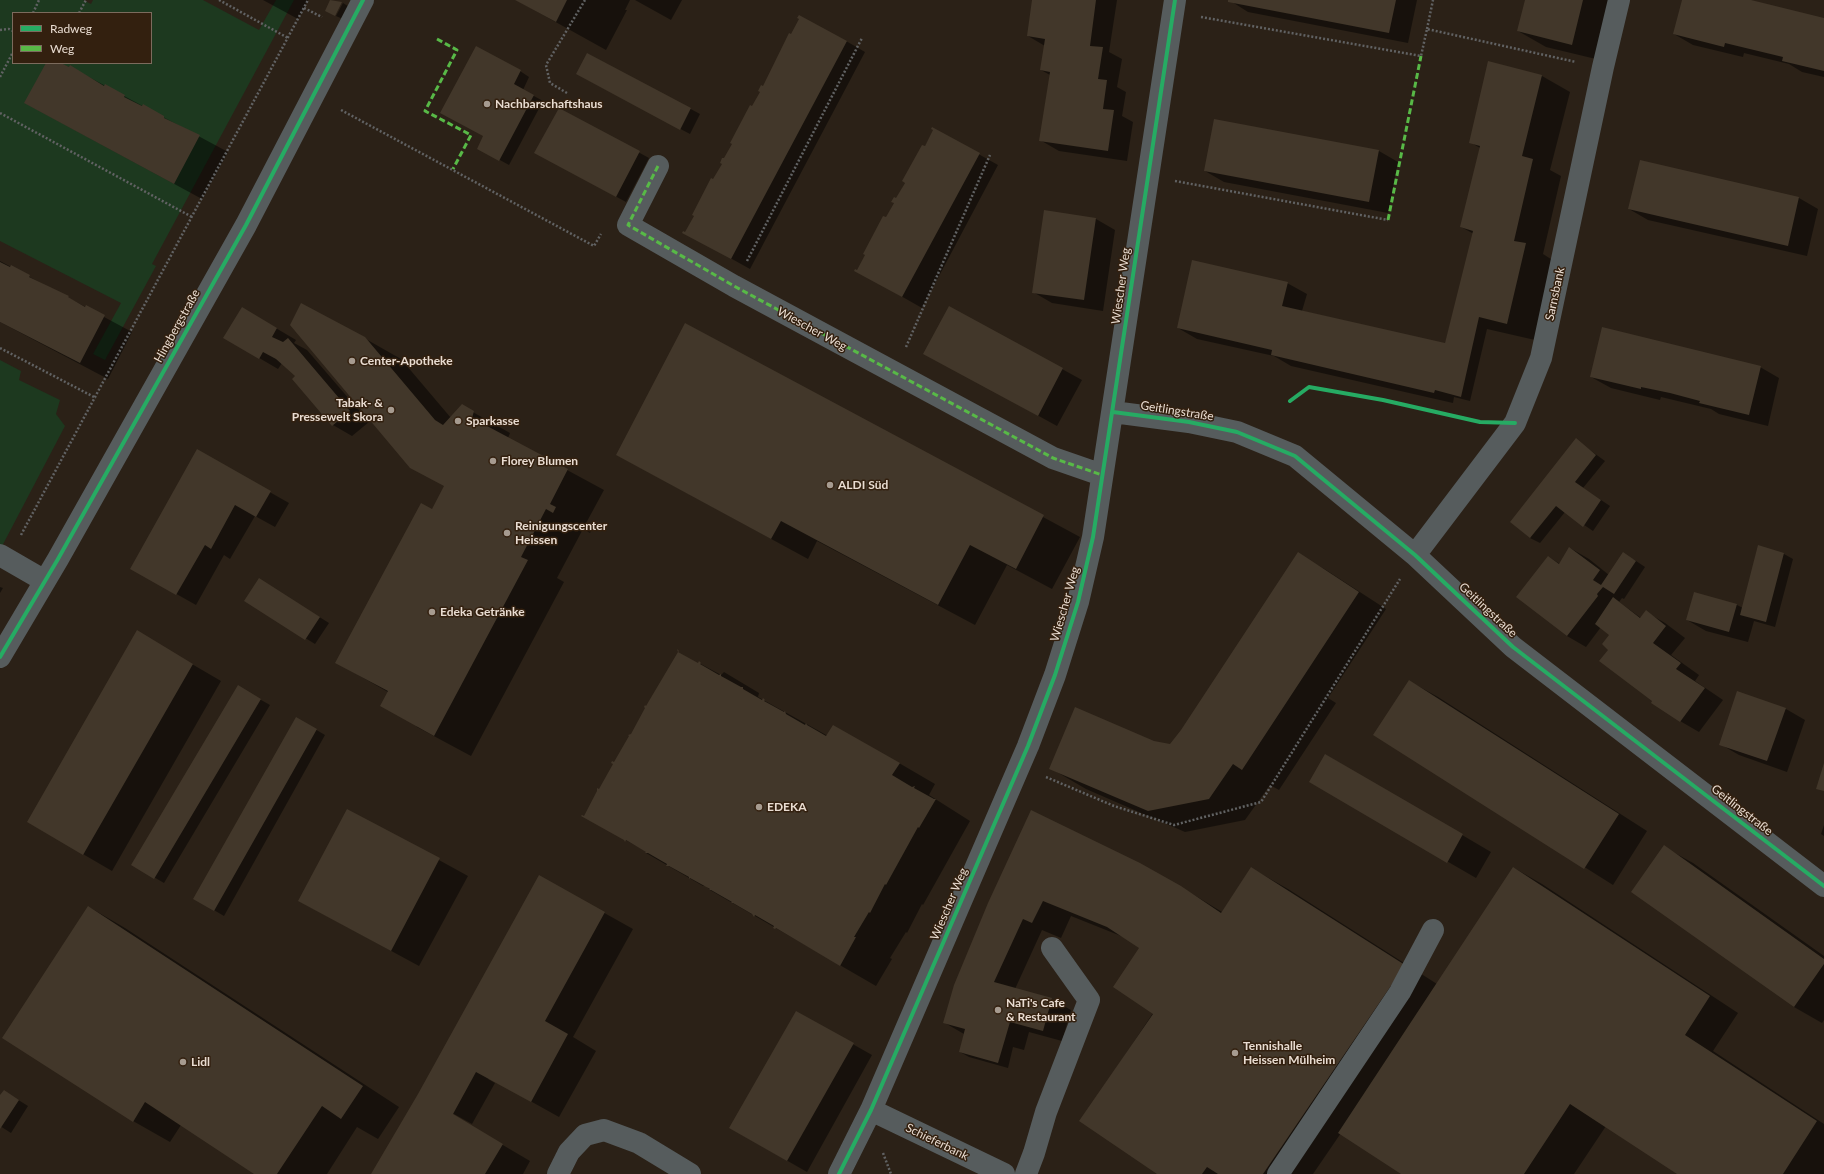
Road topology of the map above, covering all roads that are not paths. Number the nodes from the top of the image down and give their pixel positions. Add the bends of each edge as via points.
1 (363, 0) edge
2 (1619, 0) edge
3 (1174, 6) edge
4 (658, 166) dead end
5 (1113, 412) junction
6 (1102, 475) junction
7 (1415, 555) junction
8 (4, 557) edge
9 (45, 581) junction
10 (0, 657) edge
11 (1824, 886) edge
12 (1433, 930) dead end
13 (1052, 948) dead end
14 (871, 1110) junction
15 (558, 1174) edge
16 (690, 1174) edge
17 (839, 1174) edge
18 (1004, 1174) edge
19 (1026, 1174) edge
20 (1278, 1174) edge

1 - 9 street, Hingbergstraße via 246,225
2 - 7 street, Sarnsbank via 1541,358 1515,423
3 - 5 street, Wiescher Weg
4 - 6 street, Wiescher Weg via 628,225 734,286 1053,458
5 - 6 street, Wiescher Weg
5 - 7 street, Geitlingstraße via 1189,422 1237,432 1295,456
6 - 14 street, Wiescher Weg via 1093,537 1078,602 1055,674 1025,753
7 - 11 street, Geitlingstraße via 1513,647
8 - 9 street
9 - 10 street, Hingbergstraße
12 - 20 street via 1400,992
13 - 19 street via 1089,1000 1046,1112
14 - 17 street, Wiescher Weg
14 - 18 street, Schieferbank
15 - 16 street via 569,1152 585,1135 604,1130 640,1143

